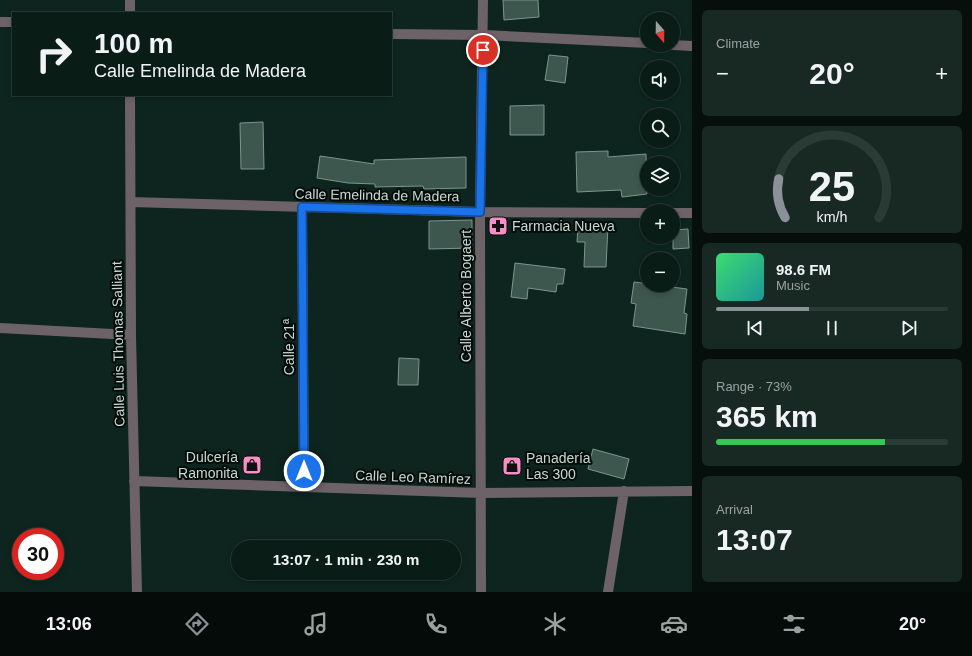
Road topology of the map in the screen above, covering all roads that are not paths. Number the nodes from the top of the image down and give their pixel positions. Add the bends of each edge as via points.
1 (130, 0) edge
2 (483, 0) edge
3 (130, 12) edge
4 (0, 22) edge
5 (12, 22) edge
6 (392, 34) edge
7 (484, 35) junction
8 (640, 43) edge
9 (680, 45) edge
10 (692, 46) edge
11 (130, 96) edge
12 (131, 202) junction
13 (302, 207) junction
14 (480, 212) junction
15 (640, 213) edge
16 (680, 213) edge
17 (692, 213) edge
18 (0, 328) edge
19 (131, 336) junction
20 (134, 480) junction
21 (304, 487) junction
22 (624, 491) junction
23 (692, 491) edge
24 (481, 493) junction
25 (137, 592) edge
26 (481, 592) edge
27 (608, 592) edge

1 - 3 street
2 - 7 street, Calle Alberto Bogaert
4 - 5 street
6 - 7 street
7 - 8 street
7 - 14 street, Calle Alberto Bogaert
9 - 10 street
11 - 12 street, Calle Luis Thomas Salliant
12 - 13 street, Calle Emelinda de Madera
12 - 19 street, Calle Luis Thomas Salliant
13 - 14 street, Calle Emelinda de Madera
13 - 21 street, Calle 21ª
14 - 15 street, Calle Emelinda de Madera
14 - 24 street, Calle Alberto Bogaert
16 - 17 street
18 - 19 street
19 - 20 street, Calle Luis Thomas Salliant
20 - 21 street, Calle Leo Ramírez
20 - 25 street, Calle Luis Thomas Salliant
21 - 24 street, Calle Leo Ramírez
22 - 23 street, Calle Leo Ramírez
22 - 24 street, Calle Leo Ramírez
22 - 27 street
24 - 26 street, Calle Alberto Bogaert

